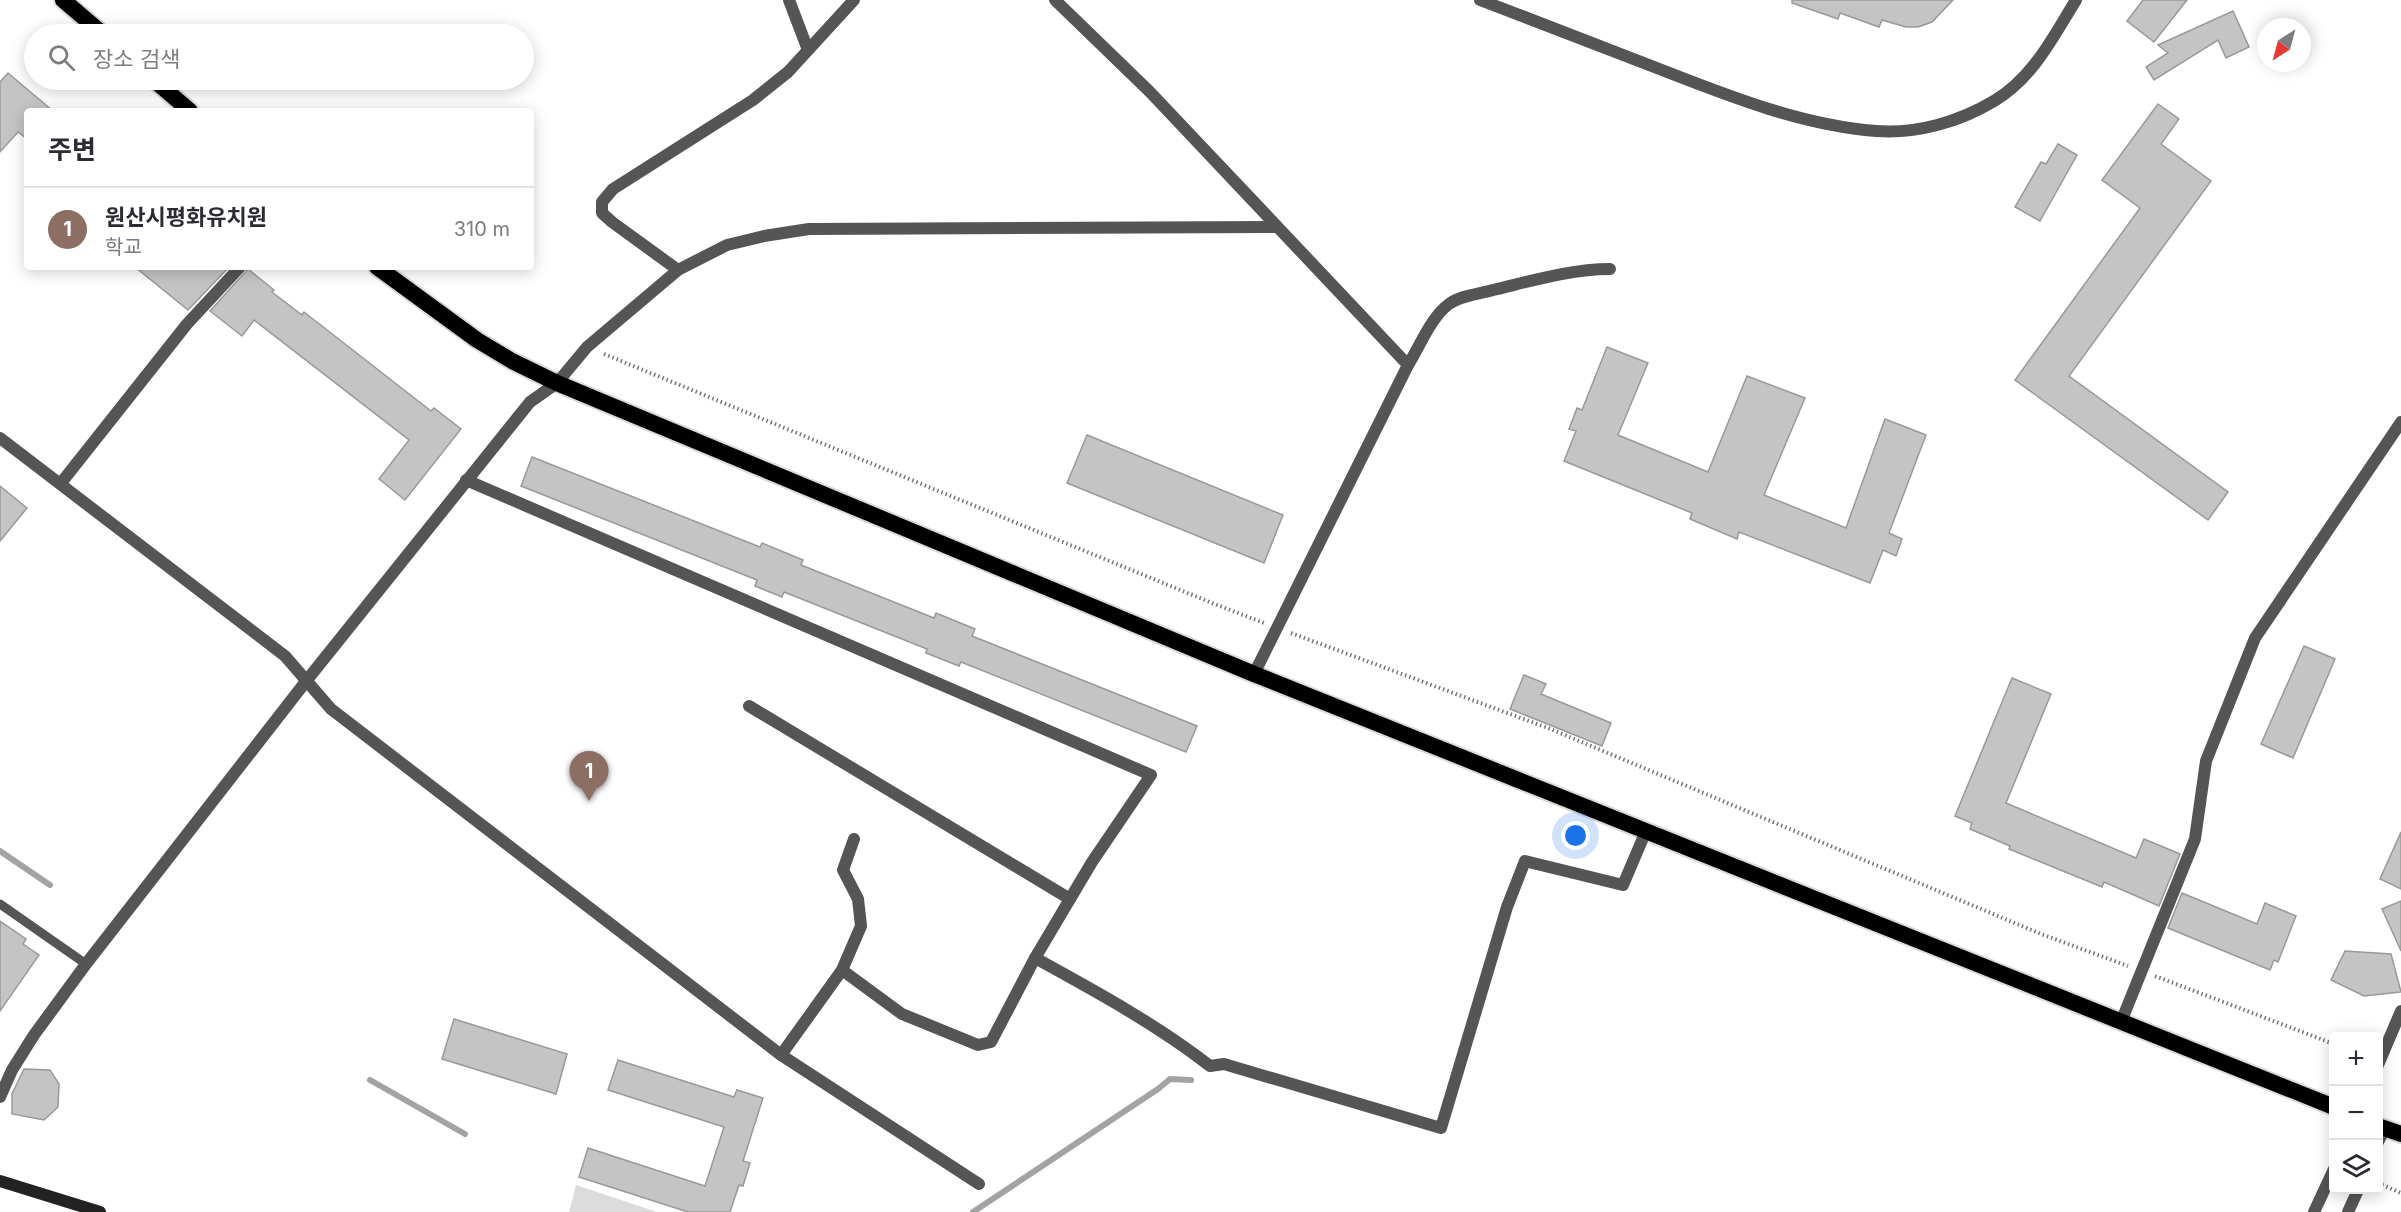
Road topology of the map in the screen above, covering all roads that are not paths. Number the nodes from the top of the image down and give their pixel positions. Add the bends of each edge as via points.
1 (63, 0) edge
2 (789, 0) edge
3 (854, 0) edge
4 (1055, 0) edge
5 (1480, 0) edge
6 (2076, 0) edge
7 (91, 24) edge
8 (808, 50) junction
9 (166, 90) edge
10 (187, 108) edge
11 (1276, 227) junction
12 (1610, 269) dead end
13 (237, 270) edge
14 (381, 270) edge
15 (678, 270) junction
16 (1408, 365) junction
17 (557, 383) junction
18 (2401, 423) edge
19 (0, 438) edge
20 (466, 480) junction
21 (61, 483) junction
22 (1254, 674) junction
23 (307, 680) junction
24 (749, 706) dead end
25 (1646, 831) junction
26 (854, 840) dead end
27 (1070, 899) junction
28 (0, 904) edge
29 (1035, 958) junction
30 (86, 964) junction
31 (842, 970) junction
32 (2401, 1011) edge
33 (2121, 1022) junction
34 (781, 1055) junction
35 (2383, 1055) edge
36 (0, 1097) edge
37 (2329, 1105) edge
38 (2383, 1132) edge
39 (2401, 1134) edge
40 (2329, 1180) edge
41 (0, 1181) edge
42 (978, 1184) dead end
43 (2356, 1194) edge
44 (100, 1212) edge
45 (2314, 1212) edge
46 (2348, 1212) edge

1 - 7 highway
2 - 8 street
3 - 8 street
4 - 11 street via 1150,92
5 - 6 street via 1743,101 1832,126 1879,131 1924,128 1961,118 1995,101 2032,70
8 - 15 street via 788,72 753,99 626,180 602,202 602,213 612,222
9 - 10 highway
11 - 15 street via 809,229 727,245
11 - 16 street
12 - 16 street via 1537,280 1449,304
13 - 21 street via 187,324
14 - 17 highway via 477,340
15 - 17 street via 587,347
16 - 22 street
17 - 20 street via 530,402
17 - 22 highway
18 - 33 street via 2255,638 2206,761 2195,839
19 - 21 street
20 - 23 street
20 - 27 street via 1151,775
21 - 23 street via 285,656
22 - 25 highway
23 - 30 street
23 - 34 street via 331,709
24 - 27 street
25 - 29 street via 1623,885 1525,861 1507,907 1440,1128 1224,1064 1210,1066 1108,998
25 - 33 highway
26 - 31 street via 843,870 858,899 861,926
27 - 29 street
28 - 30 lane
29 - 31 street via 991,1042 978,1045 902,1014
30 - 36 street via 34,1035
31 - 34 street
32 - 35 street
33 - 37 highway
34 - 42 street
38 - 39 highway
40 - 45 street
41 - 44 main road
43 - 46 street

